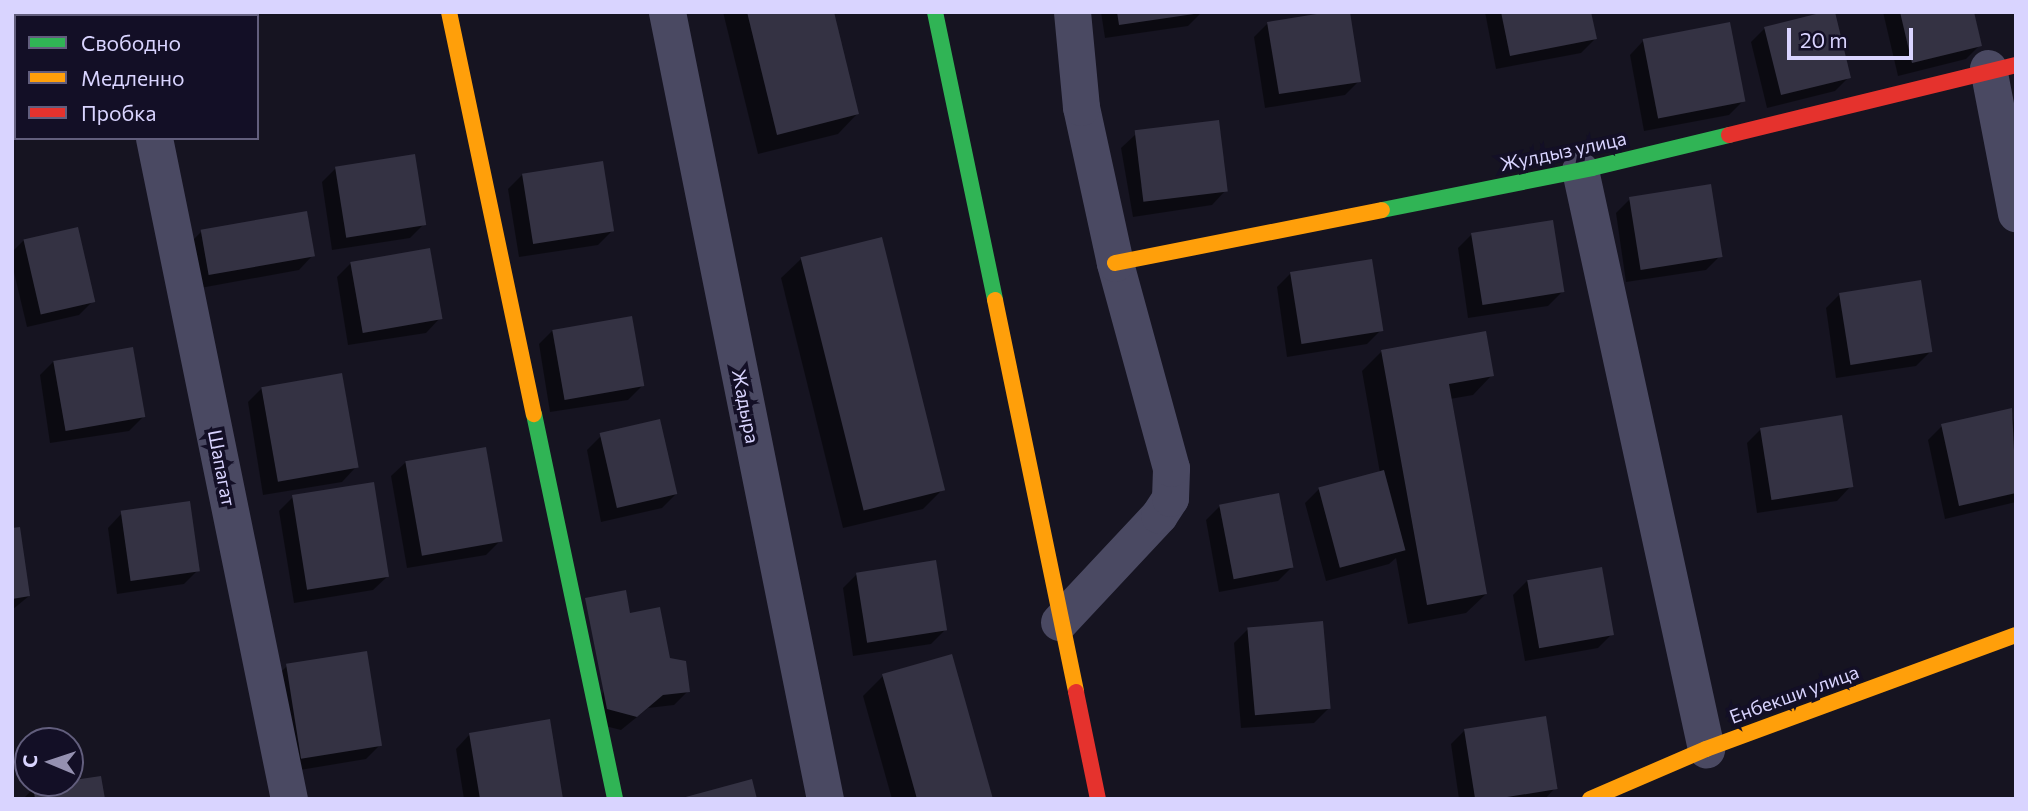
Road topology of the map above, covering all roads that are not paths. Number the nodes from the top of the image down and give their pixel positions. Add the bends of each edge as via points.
1 (449, 12) edge
2 (667, 12) edge
3 (935, 12) edge
4 (1072, 12) edge
5 (2002, 66) edge
6 (154, 140) edge
7 (1580, 170) junction
8 (2016, 213) edge
9 (1115, 262) junction
10 (1059, 622) junction
11 (2016, 635) edge
12 (1706, 749) junction
13 (289, 799) edge
14 (615, 799) edge
15 (825, 799) edge
16 (1098, 799) edge
17 (1590, 799) edge

1 - 14 street
2 - 15 street, Жадыра
3 - 10 street
4 - 9 street via 1081,107
5 - 7 street, Жулдыз улица
5 - 8 street
6 - 13 street, Шапагат
7 - 9 street, Жулдыз улица
7 - 12 street
9 - 10 street via 1171,468 1170,498 1142,538
10 - 16 street
11 - 12 street, Енбекши улица
12 - 17 street, Енбекши улица

